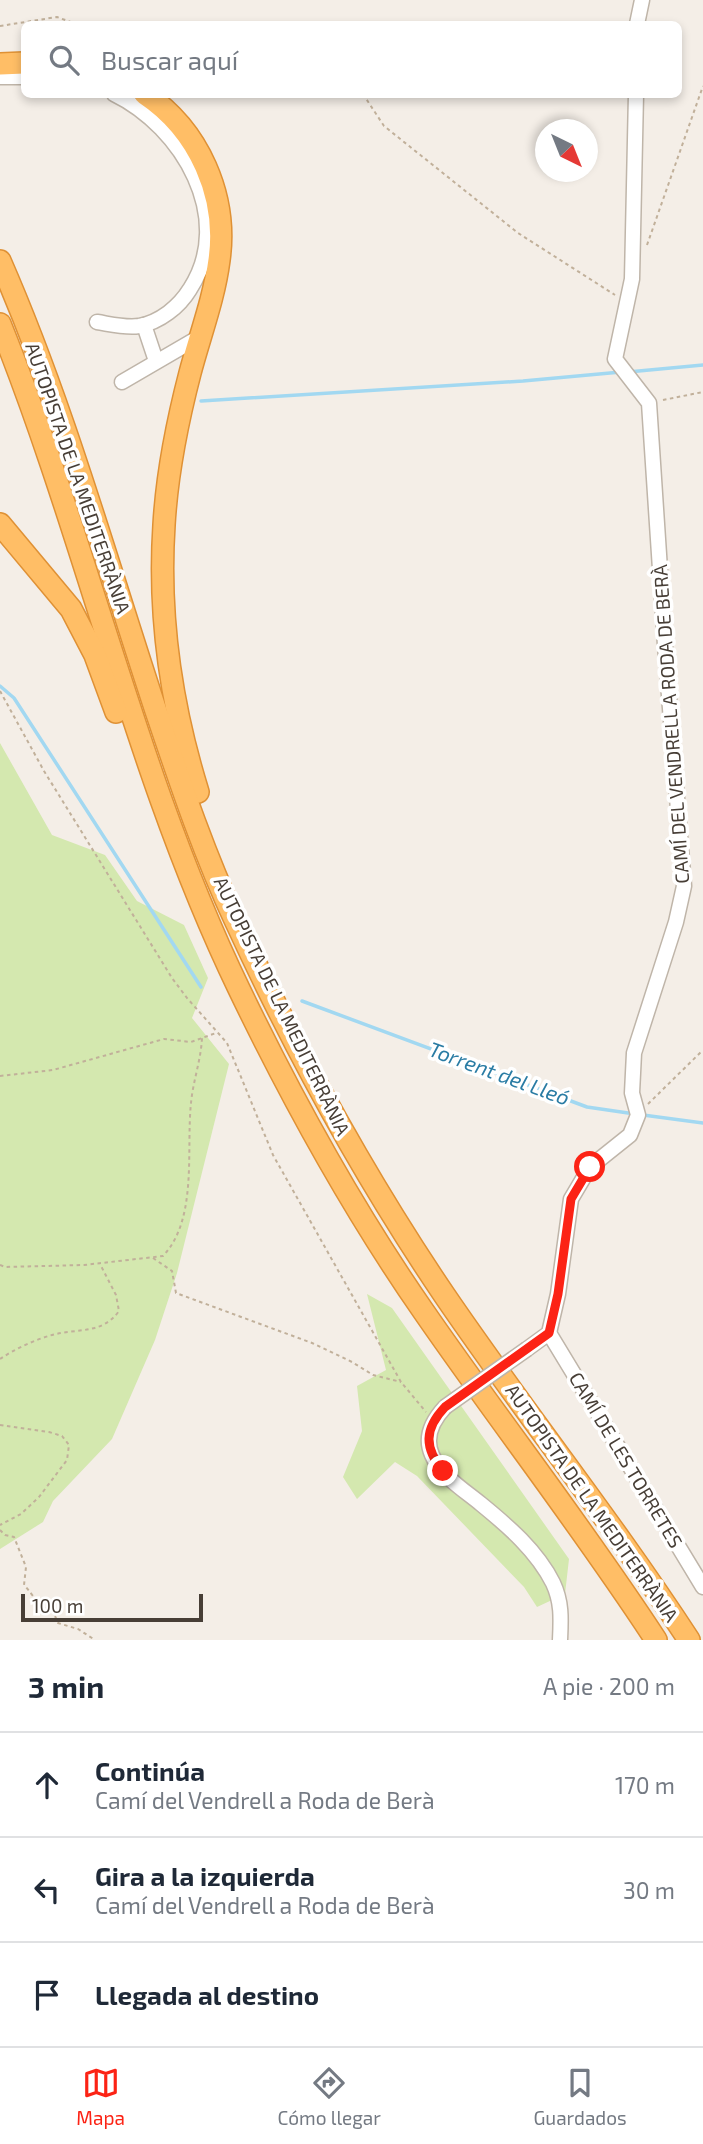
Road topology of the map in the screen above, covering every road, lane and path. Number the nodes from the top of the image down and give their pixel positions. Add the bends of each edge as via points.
1 (642, 0) edge
2 (32, 21) edge
3 (68, 21) edge
4 (638, 21) edge
5 (21, 23) edge
6 (0, 26) edge
7 (21, 63) edge
8 (0, 64) edge
9 (21, 77) edge
10 (0, 78) edge
11 (703, 86) edge
12 (121, 98) edge
13 (150, 98) edge
14 (366, 98) edge
15 (636, 98) edge
16 (645, 252) dead end
17 (0, 261) edge
18 (627, 303) junction
19 (97, 322) dead end
20 (0, 324) edge
21 (144, 325) junction
22 (201, 336) junction
23 (156, 361) junction
24 (122, 382) dead end
25 (703, 392) edge
26 (649, 403) junction
27 (0, 524) edge
28 (0, 691) edge
29 (262, 975) junction
30 (217, 1032) junction
31 (202, 1038) junction
32 (703, 1050) edge
33 (0, 1076) edge
34 (638, 1115) junction
35 (152, 1257) junction
36 (99, 1263) junction
37 (0, 1265) edge
38 (549, 1333) junction
39 (0, 1359) edge
40 (459, 1362) junction
41 (401, 1382) junction
42 (434, 1420) junction
43 (0, 1425) edge
44 (0, 1525) edge
45 (0, 1530) edge
46 (703, 1587) edge
47 (95, 1640) edge
48 (560, 1640) edge
49 (656, 1640) edge
50 (688, 1640) edge

1 - 4 street
2 - 3 path via 57,17
5 - 6 path
7 - 8 highway
9 - 10 street
11 - 16 path
12 - 21 street via 142,110 176,143 194,176 207,231 196,279 179,303
13 - 22 highway via 190,138 207,167 217,201 220,258
14 - 18 path via 384,126 518,233
15 - 18 street via 632,279
17 - 29 highway, AUTOPISTA DE LA MEDITERRÀNIA via 82,478 189,806
18 - 26 street via 615,359
19 - 21 street
20 - 40 highway, AUTOPISTA DE LA MEDITERRÀNIA via 29,396 157,791 202,906 290,1091 387,1257
21 - 23 street
22 - 23 street
22 - 29 highway via 181,407 165,511 162,575 168,657 188,758
23 - 24 street
25 - 26 path
26 - 34 street, CAMÍ DEL VENDRELL A RODA DE BERÀ via 684,886 634,1053 632,1093
27 - 40 highway via 71,609 95,655 190,911 284,1108 394,1290
28 - 30 path via 172,978
29 - 50 highway, AUTOPISTA DE LA MEDITERRÀNIA via 318,1087 392,1213
30 - 31 path
30 - 41 path via 227,1043 273,1155
31 - 33 path via 191,1042 164,1039 53,1070
31 - 35 path via 191,1102 189,1181 182,1218 171,1247 163,1256
32 - 34 path
34 - 38 street via 630,1135 590,1167 571,1199
35 - 36 path
35 - 41 path via 172,1271 176,1293 312,1343 373,1375
36 - 37 path
36 - 39 path via 116,1295 119,1311 111,1322 52,1335
38 - 42 street, bridge via 445,1407
38 - 46 street, CAMÍ DE LES TORRETES
40 - 49 highway, AUTOPISTA DE LA MEDITERRÀNIA
41 - 42 path
42 - 48 street via 430,1452 438,1465 545,1569 561,1607
43 - 44 path via 49,1432 62,1436 69,1445 67,1460 39,1497
45 - 47 path via 14,1537 26,1567 24,1586 37,1602 52,1609 58,1623

